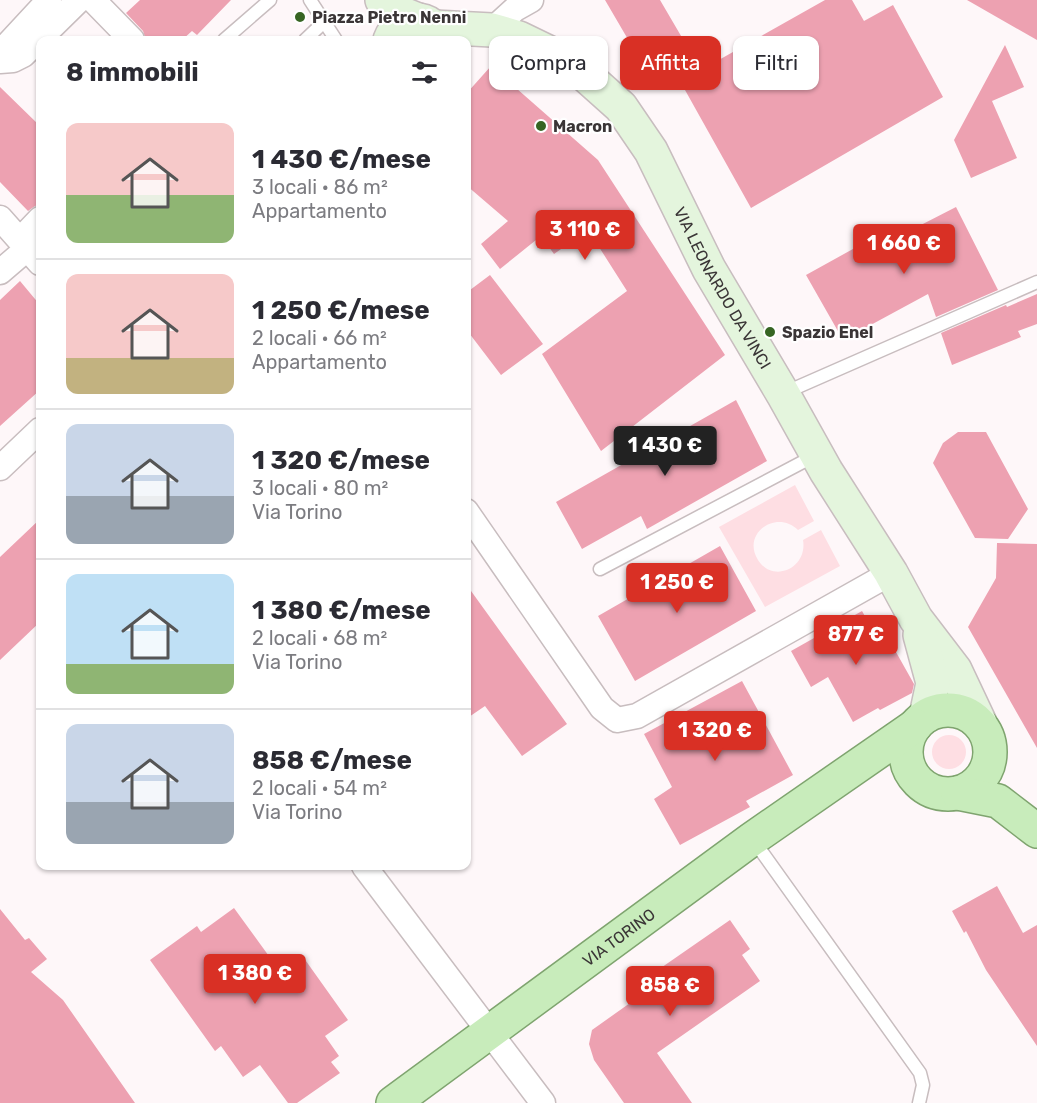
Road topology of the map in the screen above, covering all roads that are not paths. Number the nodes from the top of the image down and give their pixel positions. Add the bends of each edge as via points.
1 (49, 0) edge
2 (270, 0) edge
3 (310, 0) edge
4 (376, 0) edge
5 (382, 0) edge
6 (531, 0) edge
7 (95, 2) edge
8 (324, 22) junction
9 (451, 31) edge
10 (49, 36) edge
11 (128, 36) edge
12 (229, 36) edge
13 (309, 36) edge
14 (333, 36) edge
15 (390, 36) edge
16 (392, 36) edge
17 (36, 45) edge
18 (0, 53) edge
19 (0, 61) edge
20 (0, 218) edge
21 (36, 230) edge
22 (29, 250) edge
23 (0, 272) edge
24 (1037, 282) edge
25 (783, 394) junction
26 (36, 438) edge
27 (817, 455) junction
28 (0, 468) edge
29 (471, 518) edge
30 (600, 569) dead end
31 (891, 573) junction
32 (916, 619) junction
33 (921, 721) junction
34 (985, 736) junction
35 (848, 773) junction
36 (918, 780) junction
37 (958, 793) junction
38 (1037, 825) edge
39 (1037, 831) edge
40 (752, 839) junction
41 (367, 870) edge
42 (490, 1031) junction
43 (393, 1103) edge
44 (543, 1103) edge
45 (919, 1103) edge

1 - 18 street
2 - 12 lane
3 - 8 lane
4 - 15 main road
5 - 9 main road, VIA LEONARDO DA VINCI via 403,14
6 - 9 street
7 - 10 street
7 - 11 street
8 - 13 lane
8 - 14 lane
9 - 16 main road via 409,21 401,24
9 - 25 main road, VIA LEONARDO DA VINCI via 519,38 583,73 621,107 651,151 709,269
17 - 19 street via 13,60
20 - 22 street
21 - 22 street
22 - 23 street
24 - 25 lane
25 - 27 main road, VIA LEONARDO DA VINCI
26 - 28 street
27 - 30 lane
27 - 31 main road, VIA LEONARDO DA VINCI
29 - 31 street via 602,708 617,720 637,716
31 - 32 main road, VIA LEONARDO DA VINCI
32 - 33 main road, VIA LEONARDO DA VINCI via 933,683
32 - 34 main road, VIA LEONARDO DA VINCI via 955,670
33 - 34 main road via 940,710 954,710 968,714
33 - 35 main road, VIA TORINO
33 - 36 main road via 909,736 906,748 911,771
34 - 37 main road via 990,761 979,781
34 - 38 main road, VIA LEONARDO DA VINCI
35 - 36 main road
35 - 40 main road, VIA TORINO
36 - 37 main road via 944,794
37 - 39 main road via 998,801
40 - 42 main road, VIA TORINO
40 - 45 lane via 920,1073 923,1085
41 - 42 street
42 - 43 main road, VIA TORINO
42 - 44 street

